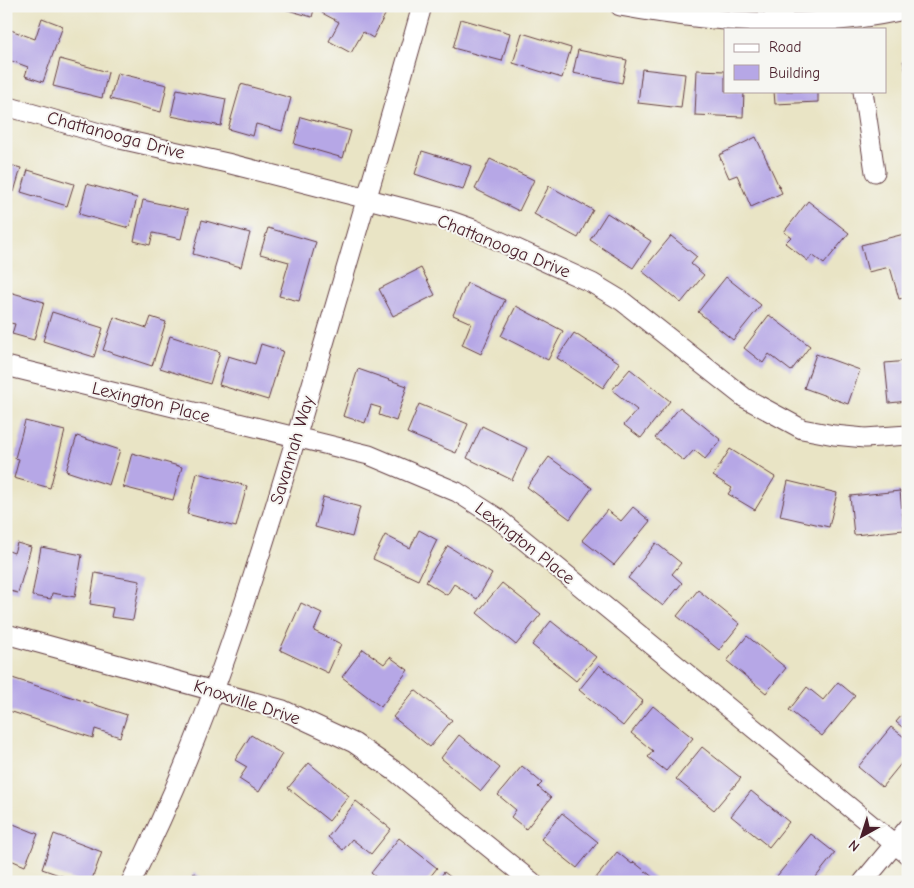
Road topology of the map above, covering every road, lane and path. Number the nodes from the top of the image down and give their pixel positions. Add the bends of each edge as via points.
1 (422, 6) edge
2 (620, 6) edge
3 (908, 9) edge
4 (854, 24) edge
5 (863, 92) edge
6 (6, 106) edge
7 (875, 172) dead end
8 (367, 200) junction
9 (6, 366) edge
10 (908, 435) edge
11 (295, 439) junction
12 (6, 634) edge
13 (215, 690) junction
14 (908, 828) edge
15 (901, 850) edge
16 (131, 882) edge
17 (532, 882) edge
18 (863, 882) edge

1 - 8 street, Savannah Way
2 - 4 street via 714,19
3 - 4 street
5 - 7 street
6 - 8 street, Chattanooga Drive via 120,140 227,163
8 - 10 street, Chattanooga Drive via 473,229 592,283 622,301 745,398 802,429 865,438
8 - 11 street, Savannah Way
9 - 11 street, Lexington Place
11 - 13 street, Savannah Way via 242,615
11 - 15 street, Lexington Place via 369,455 457,492 496,516
12 - 13 street, Knoxville Drive
13 - 16 street, Savannah Way via 153,839
13 - 17 street, Knoxville Drive via 282,710 354,743 404,778
14 - 15 street
15 - 18 street

